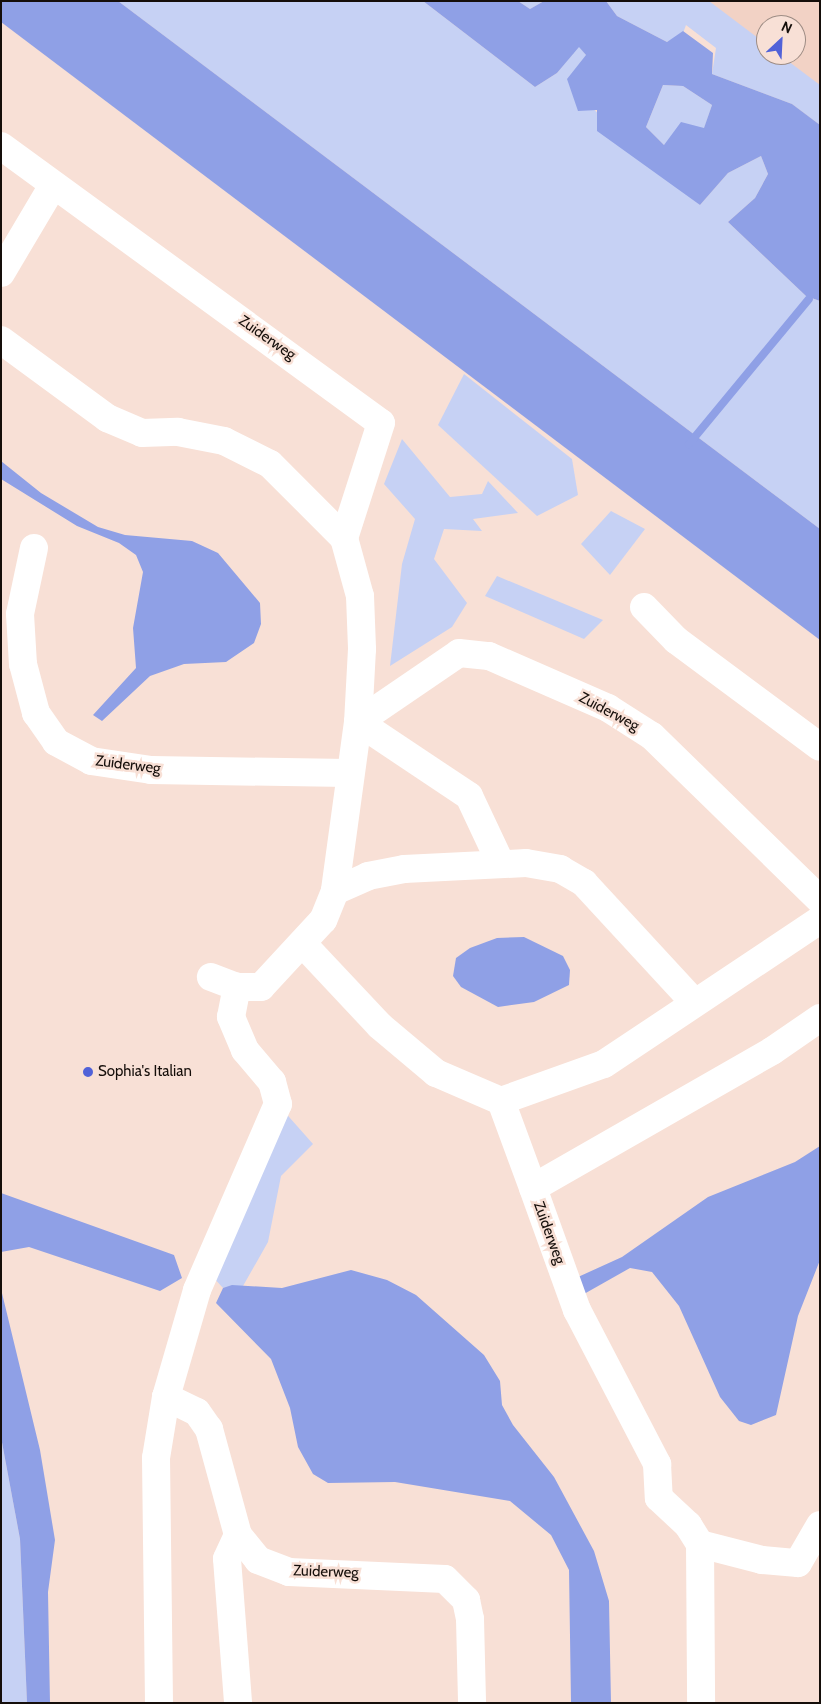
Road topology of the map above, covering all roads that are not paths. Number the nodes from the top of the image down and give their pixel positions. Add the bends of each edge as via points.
1 (1, 146) edge
2 (52, 187) junction
3 (1, 273) edge
4 (1, 340) edge
5 (344, 538) junction
6 (34, 548) dead end
7 (644, 607) dead end
8 (358, 722) junction
9 (820, 747) edge
10 (348, 773) junction
11 (501, 864) junction
12 (335, 891) junction
13 (820, 900) edge
14 (820, 920) edge
15 (303, 944) junction
16 (211, 978) dead end
17 (237, 987) junction
18 (693, 1001) junction
19 (820, 1018) edge
20 (501, 1101) junction
21 (534, 1188) junction
22 (166, 1397) junction
23 (820, 1524) edge
24 (238, 1535) junction
25 (700, 1544) junction
26 (159, 1703) edge
27 (238, 1703) edge
28 (472, 1703) edge
29 (701, 1703) edge

1 - 2 lane, Zuiderweg
2 - 3 lane
2 - 5 lane, Zuiderweg via 351,397 380,423
4 - 5 lane via 107,418 142,433 178,432 224,440 270,464
5 - 8 lane via 360,596
6 - 10 lane, Zuiderweg via 20,614 23,664 36,713 56,742 90,761 151,770
7 - 9 lane via 676,640
8 - 10 lane
8 - 11 lane via 469,796
8 - 13 lane, Zuiderweg via 459,653 489,656 608,708 652,736
10 - 12 lane
11 - 12 lane via 404,869 368,876
11 - 18 lane via 560,869 584,883
12 - 15 lane via 323,920
14 - 18 lane
15 - 17 lane via 261,987
15 - 20 lane via 380,1026 436,1073
16 - 17 lane
17 - 22 lane via 231,1017 245,1050 272,1082 278,1104 197,1290
18 - 20 lane via 604,1064
19 - 21 lane, Zuiderweg via 772,1051
20 - 21 lane
21 - 25 lane, Zuiderweg via 577,1310 657,1464 659,1498 688,1525
22 - 24 lane, Zuiderweg via 197,1412 210,1429
22 - 26 lane via 156,1458
23 - 25 lane via 798,1563
24 - 27 lane via 227,1559
24 - 28 lane, Zuiderweg via 258,1560 289,1572 445,1579 466,1600 470,1619
25 - 29 lane

